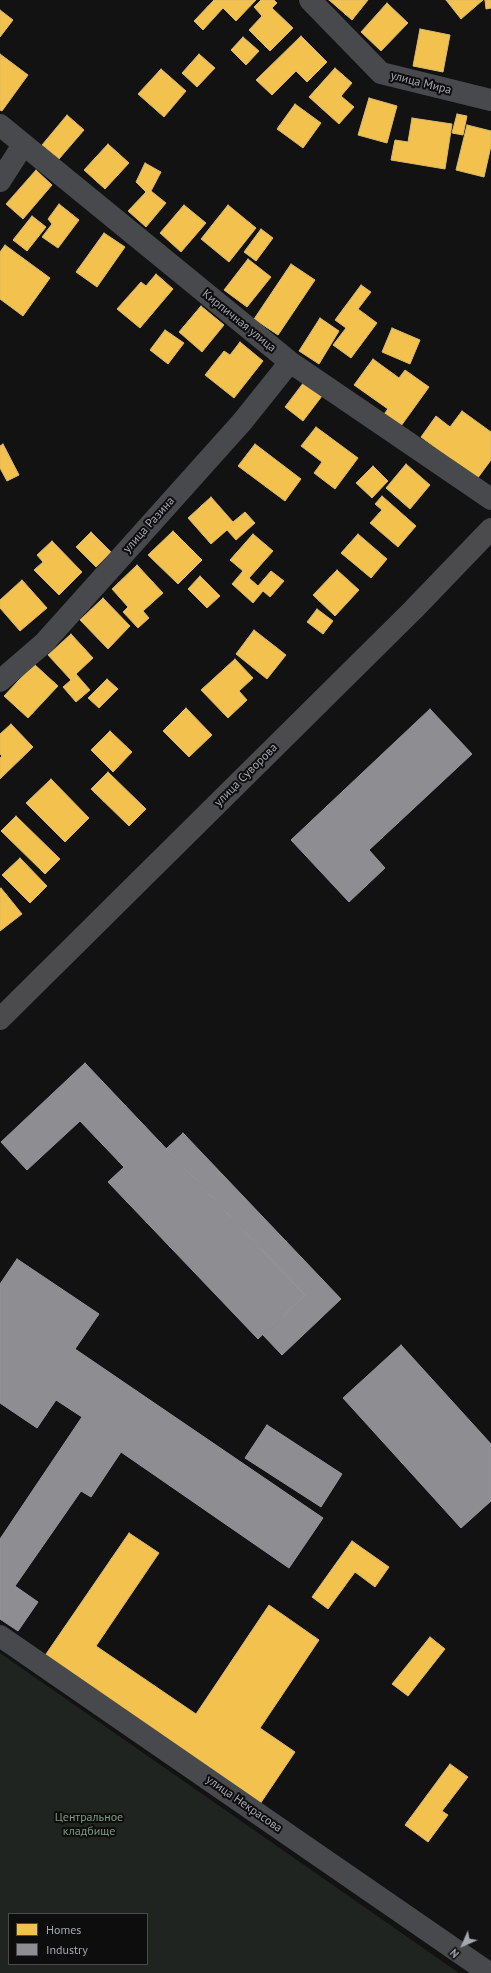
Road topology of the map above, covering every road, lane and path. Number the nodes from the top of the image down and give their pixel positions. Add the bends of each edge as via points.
1 (310, 0) edge
2 (491, 100) edge
3 (0, 125) edge
4 (24, 145) junction
5 (0, 181) edge
6 (290, 362) junction
7 (491, 499) edge
8 (491, 529) edge
9 (0, 682) edge
10 (0, 1019) edge
11 (0, 1636) edge
12 (489, 1973) edge

1 - 2 street, улица Мира via 381,73
3 - 4 street, Кирпичная улица
4 - 5 street
4 - 6 street, Кирпичная улица
6 - 7 street, Кирпичная улица
6 - 9 street, улица Разина via 242,422 44,643
8 - 10 main road, улица Суворова via 402,621
11 - 12 street, улица Некрасова

